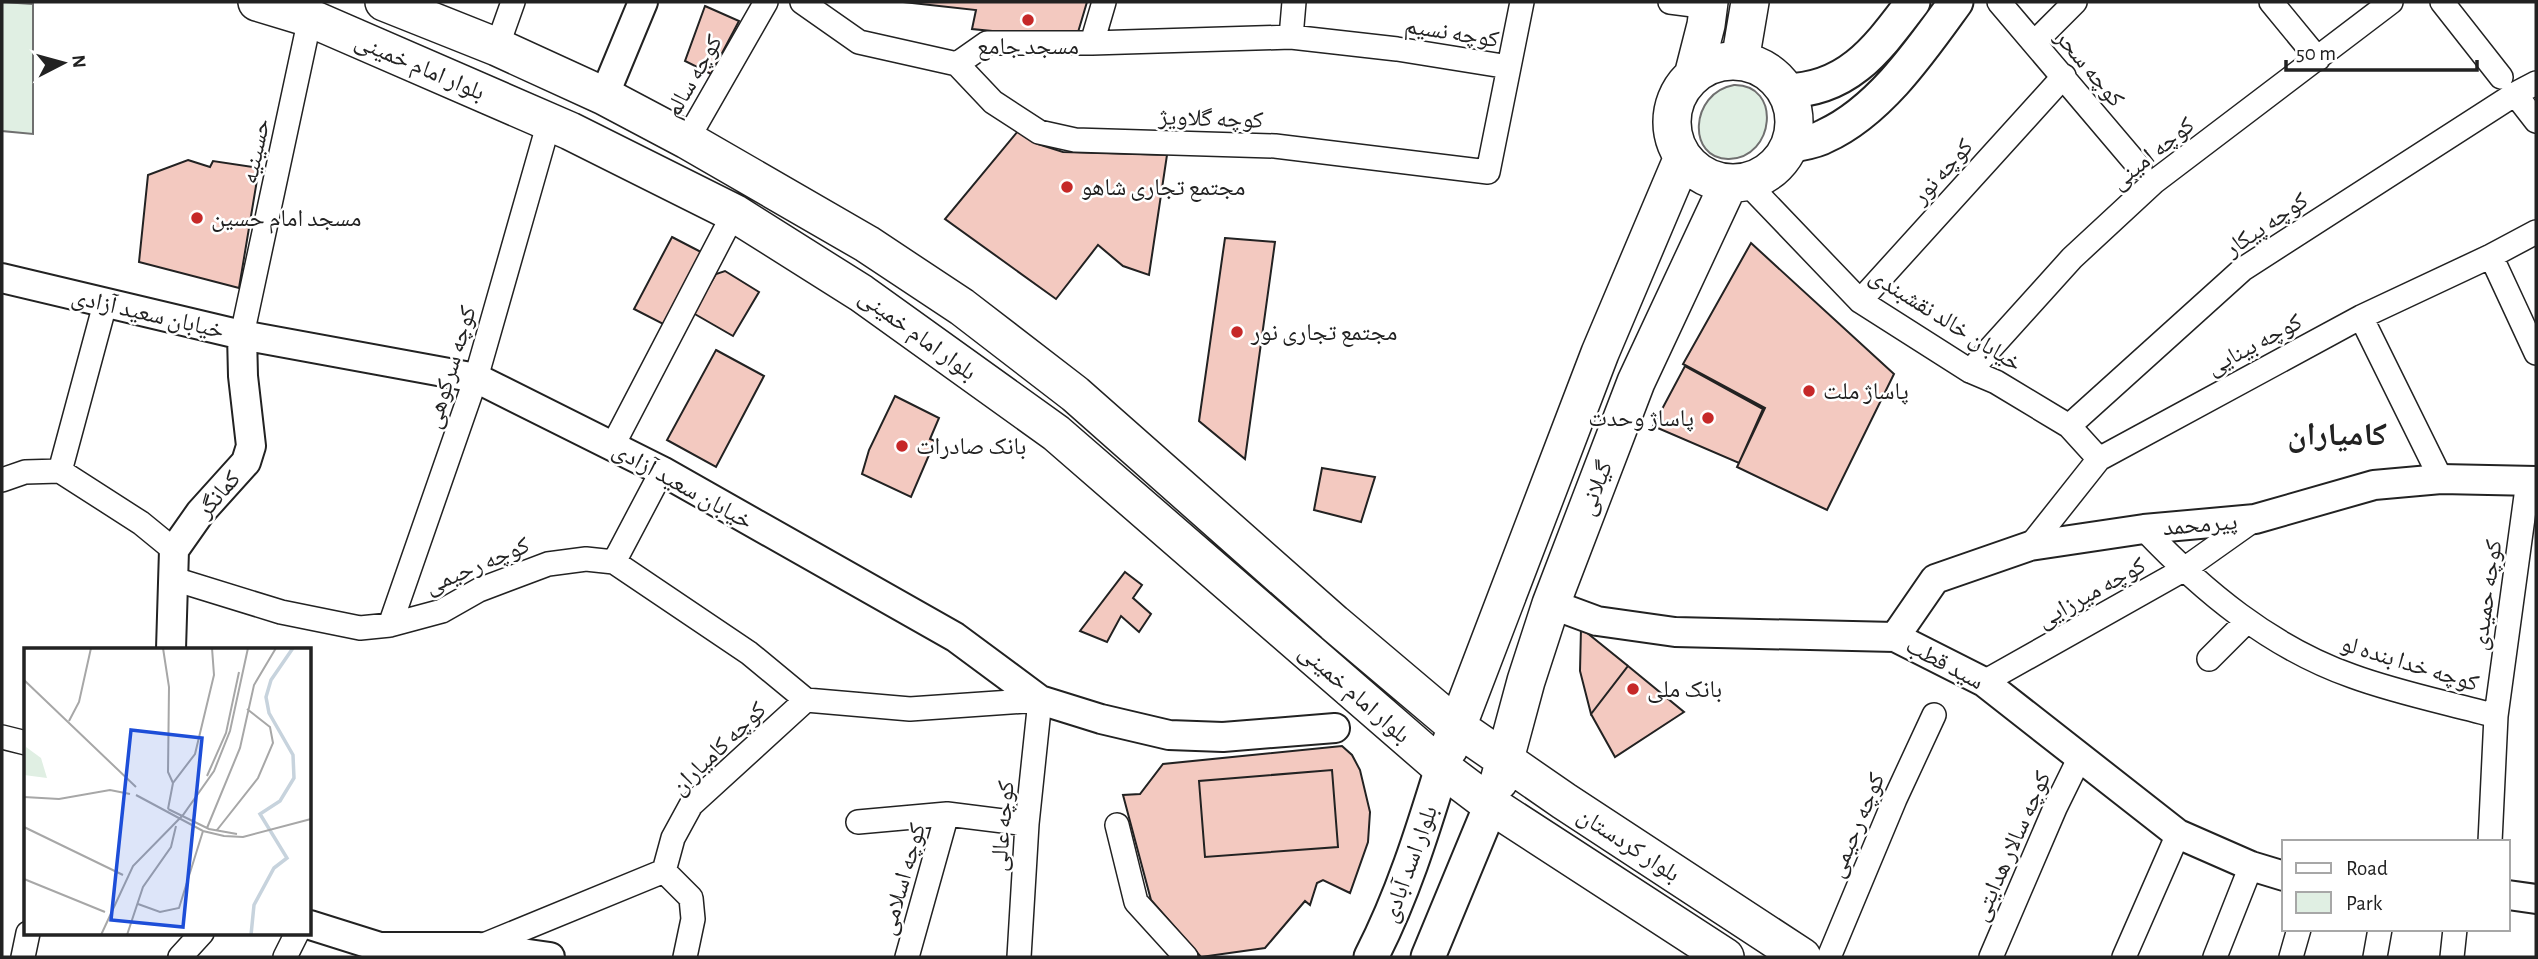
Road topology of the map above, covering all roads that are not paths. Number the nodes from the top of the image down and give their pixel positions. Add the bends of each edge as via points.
1 (257, 2) edge
2 (384, 2) edge
3 (513, 2) edge
4 (643, 2) edge
5 (766, 2) edge
6 (802, 2) edge
7 (1104, 2) edge
8 (1294, 2) edge
9 (1522, 2) edge
10 (1670, 2) edge
11 (1750, 2) edge
12 (1913, 2) edge
13 (1956, 2) edge
14 (1998, 2) edge
15 (2075, 2) edge
16 (2271, 2) edge
17 (2391, 2) edge
18 (2442, 2) edge
19 (1709, 4) edge
20 (310, 18) junction
21 (1291, 37) junction
22 (1092, 43) junction
23 (2034, 43) junction
24 (497, 47) junction
25 (2318, 59) junction
26 (1740, 61) junction
27 (957, 64) junction
28 (1509, 67) junction
29 (1692, 76) junction
30 (2064, 76) junction
31 (2536, 83) edge
32 (2508, 85) junction
33 (1785, 91) junction
34 (604, 96) junction
35 (2536, 121) edge
36 (549, 122) junction
37 (687, 140) junction
38 (1789, 146) junction
39 (1683, 157) junction
40 (2140, 168) dead end
41 (1737, 182) junction
42 (734, 213) junction
43 (2536, 232) edge
44 (2491, 256) junction
45 (2, 278) edge
46 (1860, 301) junction
47 (105, 304) junction
48 (2361, 317) junction
49 (242, 335) junction
50 (2536, 353) edge
51 (1970, 371) junction
52 (476, 378) junction
53 (2069, 426) junction
54 (612, 445) junction
55 (2099, 460) junction
56 (60, 471) junction
57 (662, 471) junction
58 (2, 480) edge
59 (2441, 480) junction
60 (2532, 481) edge
61 (2255, 519) junction
62 (2144, 529) junction
63 (2030, 546) junction
64 (174, 550) junction
65 (614, 562) junction
66 (2183, 570) junction
67 (174, 579) junction
68 (1551, 604) junction
69 (2246, 622) junction
70 (390, 625) junction
71 (1895, 637) junction
72 (170, 648) edge
73 (2209, 659) dead end
74 (1984, 682) junction
75 (1040, 699) junction
76 (806, 700) junction
77 (1934, 715) dead end
78 (2496, 716) junction
79 (1457, 727) junction
80 (1335, 728) dead end
81 (2, 737) edge
82 (24, 742) edge
83 (2080, 757) junction
84 (1506, 760) junction
85 (1442, 768) junction
86 (1491, 805) junction
87 (947, 814) junction
88 (858, 822) dead end
89 (1027, 824) junction
90 (1117, 825) dead end
91 (2178, 834) junction
92 (2490, 840) edge
93 (2251, 866) junction
94 (664, 871) junction
95 (2282, 875) edge
96 (2510, 895) edge
97 (2536, 899) edge
98 (312, 926) edge
99 (2298, 931) edge
100 (2380, 931) edge
101 (2455, 931) edge
102 (28, 934) edge
103 (201, 934) edge
104 (297, 934) edge
105 (478, 947) junction
106 (378, 952) edge
107 (23, 957) edge
108 (180, 957) edge
109 (285, 957) edge
110 (550, 957) edge
111 (685, 957) edge
112 (907, 957) edge
113 (1019, 957) edge
114 (1186, 957) edge
115 (1371, 957) edge
116 (1428, 957) edge
117 (1725, 957) edge
118 (1802, 957) edge
119 (1829, 957) edge
120 (1990, 957) edge
121 (2124, 957) edge
122 (2215, 957) edge
123 (2291, 957) edge
124 (2375, 957) edge
125 (2452, 957) edge

1 - 20 main road, بلوار امام خمینی
2 - 24 main road, بلوار امام خمینی
3 - 24 street
4 - 34 street
5 - 37 street, کوچه سالم
6 - 27 street via 859,42
7 - 22 street
8 - 21 street
9 - 28 street
10 - 19 street
11 - 26 main road
12 - 33 main road via 1860,64 1809,90
13 - 38 main road via 1916,56 1869,105 1824,137
14 - 23 street, کوچه سحر
15 - 23 street
16 - 25 street
17 - 25 street, کوچه امینی
18 - 32 street
19 - 29 main road
20 - 36 main road, بلوار امام خمینی
20 - 49 street, حسینیه
21 - 22 street, کوچه نسیم
21 - 28 street, کوچه نسیم
22 - 27 street, کوچه نسیم via 987,43
23 - 30 street, کوچه سحر
24 - 34 main road, بلوار امام خمینی
25 - 51 street, کوچه امینی via 2154,182 2072,258
26 - 29 main road via 1715,64
26 - 33 main road via 1767,71
27 - 28 street, کوچه گلاویژ via 993,102 1039,132 1075,139 1275,146 1488,172
29 - 39 main road via 1681,90 1673,115 1673,132
30 - 40 street, کوچه سحر
30 - 46 street, کوچه نور
31 - 32 street, کوچه پیکار
32 - 35 street
32 - 53 street, کوچه پیکار via 2243,269
33 - 38 main road via 1794,118
34 - 37 main road, بلوار امام خمینی
36 - 42 main road, بلوار امام خمینی
36 - 52 street, کوچه سرکوهی
37 - 79 main road, بلوار امام خمینی via 866,244 962,307 1074,394
38 - 41 main road via 1767,173
39 - 41 main road via 1703,175
39 - 79 main road, گیلانی via 1600,353
41 - 46 street, خیابان خالد نقشبندی
41 - 68 main road, گیلانی via 1636,382
42 - 54 street
42 - 85 main road, بلوار امام خمینی via 861,293 1056,433
43 - 44 street, کوچه بینایی
44 - 48 street, کوچه بینایی
44 - 50 street
45 - 47 street, خیابان سعید آزادی
46 - 51 street, خیابان خالد نقشبندی
47 - 49 street, خیابان سعید آزادی
47 - 56 street
48 - 55 street, کوچه بینایی
48 - 59 street
49 - 52 street, خیابان سعید آزادی
49 - 64 street, کمانگر via 251,434 246,462
51 - 53 street, خیابان خالد نقشبندی
52 - 54 street, خیابان سعید آزادی
52 - 70 street, کوچه سرکوهی
53 - 55 street, خیابان خالد نقشبندی
54 - 57 street, خیابان سعید آزادی
55 - 63 street, کوچه بینایی
56 - 58 street via 25,472
56 - 64 street
57 - 65 street
57 - 75 street, خیابان سعید آزادی via 955,637
59 - 60 street, پیرمحمد
59 - 61 street, پیرمحمد via 2374,485
60 - 78 street, کوچه حمیدی
61 - 62 street, پیرمحمد
61 - 66 street, کوچه میرزایی
62 - 63 street, پیرمحمد
62 - 66 street, کوچه خدا بنده لو
63 - 71 street, پیرمحمد via 1935,579
64 - 67 street
65 - 70 street, کوچه رحیمی via 586,559 548,564 479,590 442,611
65 - 76 street via 749,653
66 - 69 street, کوچه خدا بنده لو
66 - 74 street, کوچه میرزایی
67 - 70 street, کوچه رحیمی via 281,612 360,628
67 - 72 street
68 - 71 street, سید قطب via 1597,621 1675,632
68 - 84 main road, گیلانی
69 - 73 street
69 - 78 street, کوچه خدا بنده لو via 2351,676
71 - 74 street, سید قطب
74 - 83 street, سید قطب
75 - 76 street via 910,709
75 - 80 street, خیابان سعید آزادی via 1169,735 1223,737
75 - 89 street, کوچه عالی
76 - 94 street, کوچه کامیاران via 691,805 673,838
77 - 119 street, کوچه رحیمی
78 - 92 street, کوچه حمیدی
79 - 84 main road, بلوار کردستان
79 - 85 main road, گیلانی
81 - 82 street
83 - 91 street, سید قطب
83 - 120 street, کوچه سالار هدایتی
84 - 86 main road, گیلانی
84 - 118 main road, بلوار کردستان
85 - 86 main road, بلوار امام خمینی
85 - 115 main road, بلوار اسد آبادی via 1392,917
86 - 116 main road, بلوار اسد آبادی
86 - 117 main road, بلوار کردستان
87 - 88 street
87 - 89 street
87 - 112 street, کوچه اسلامی
89 - 113 street, کوچه عالی
90 - 114 street via 1136,902
91 - 93 street, سید قطب
91 - 121 street
93 - 95 street, سید قطب
93 - 122 street
94 - 105 street
94 - 111 street via 691,898 693,919
96 - 97 street
98 - 106 street
99 - 123 street
100 - 124 street
101 - 125 street
102 - 107 street
103 - 108 street
104 - 109 street
105 - 106 street
105 - 110 street

